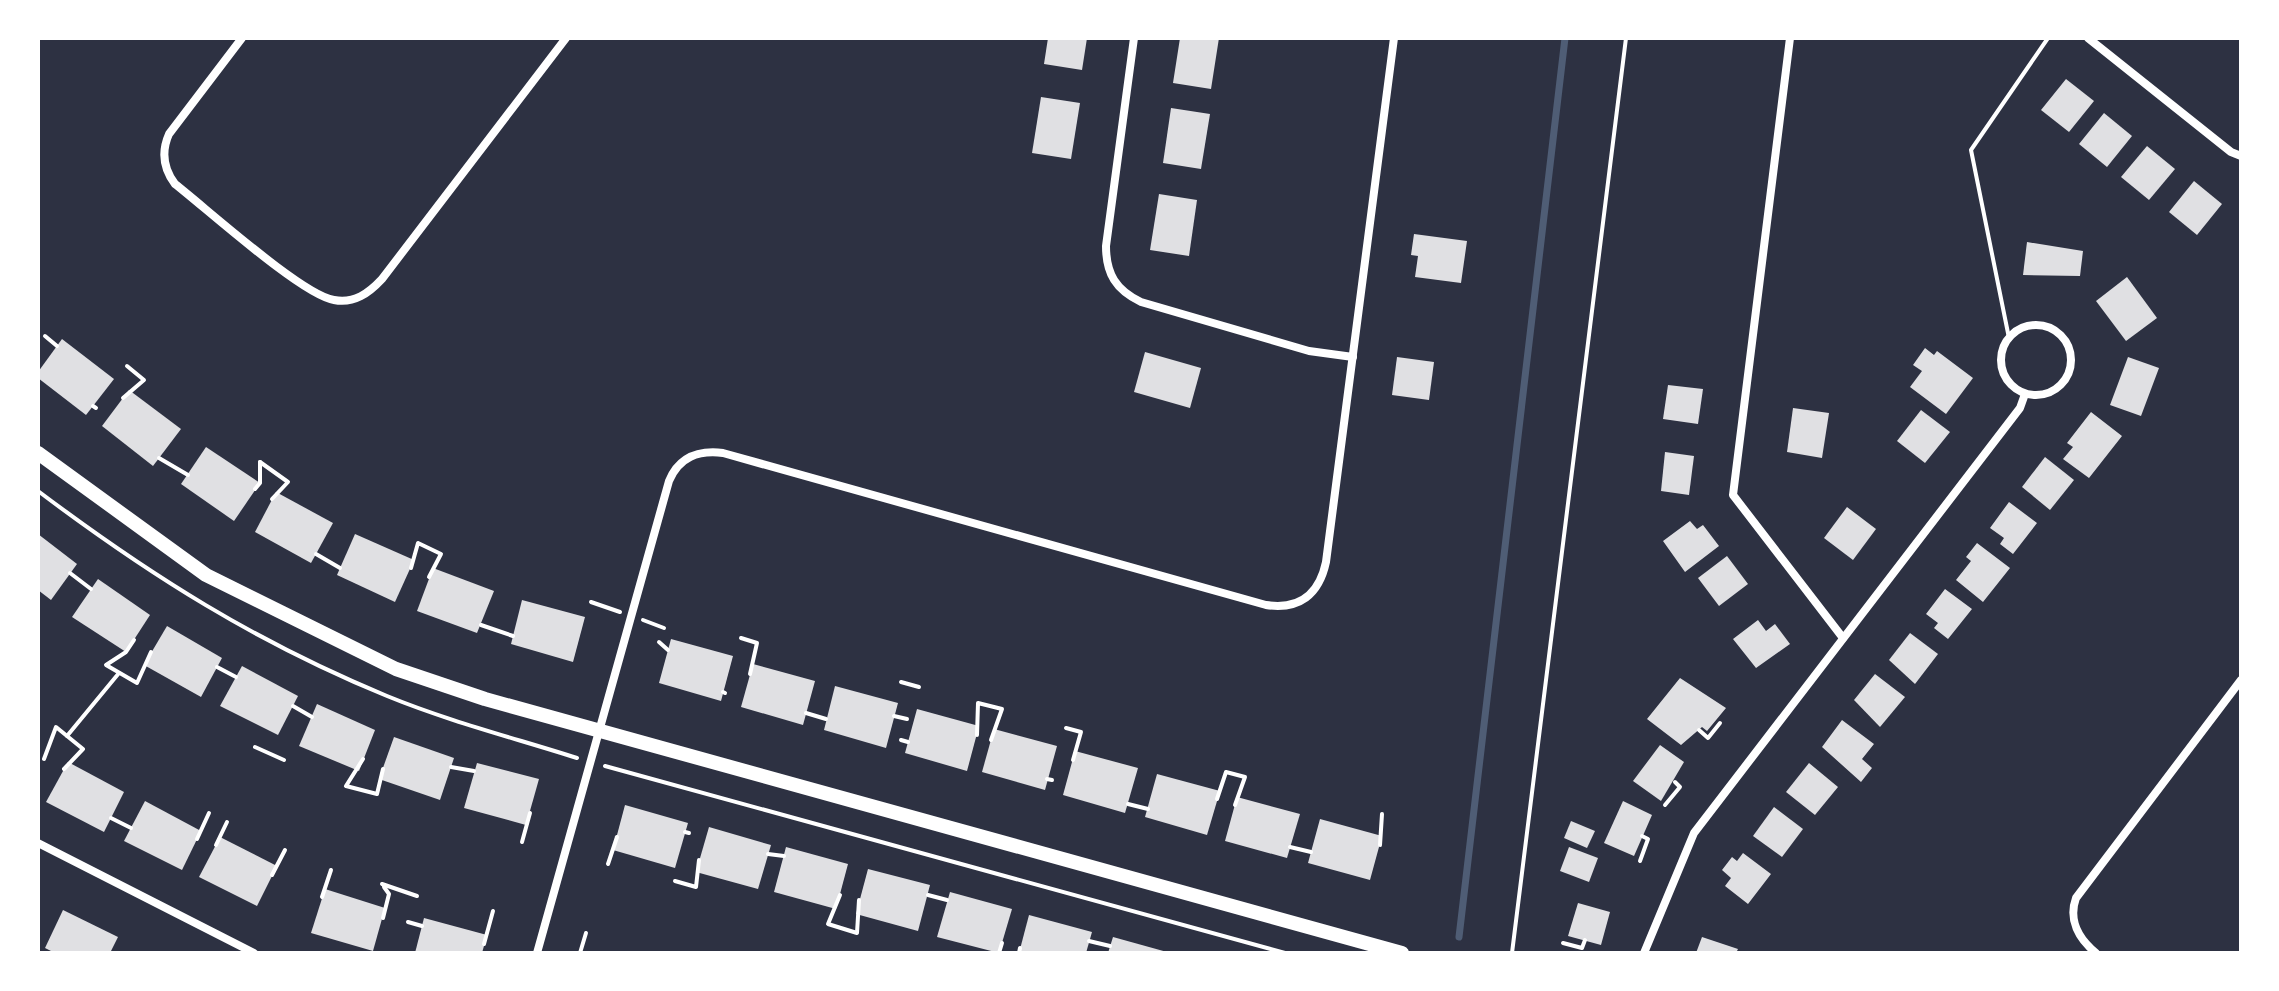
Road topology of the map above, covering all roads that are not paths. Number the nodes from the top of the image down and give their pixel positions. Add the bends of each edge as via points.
1 (242, 38) edge
2 (566, 38) edge
3 (1134, 38) edge
4 (1394, 38) edge
5 (1790, 38) edge
6 (2088, 38) edge
7 (2241, 156) edge
8 (1353, 357) junction
9 (2025, 394) junction
10 (38, 453) edge
11 (1843, 638) junction
12 (2241, 680) edge
13 (599, 731) junction
14 (38, 843) edge
15 (254, 953) edge
16 (537, 953) edge
17 (1402, 953) edge
18 (1644, 953) edge
19 (2096, 953) edge

1 - 2 street via 173,127 164,146 166,167 175,184 303,285 336,301 357,298 382,279
3 - 8 street via 1106,246 1114,282 1141,302 1309,351
4 - 8 street
5 - 11 street via 1733,495
6 - 7 street
8 - 13 street via 1323,577 1311,596 1292,605 1266,605 712,452 689,457 673,471
9 - 9 street via 2002,370 2001,359 2009,338 2027,326 2050,327 2072,354 2067,378 2049,393
9 - 11 street via 2020,408
10 - 13 street via 206,575 326,637 464,693
11 - 18 street via 1686,845
12 - 19 street via 2076,898 2074,923
13 - 16 street
13 - 17 street
14 - 15 street

